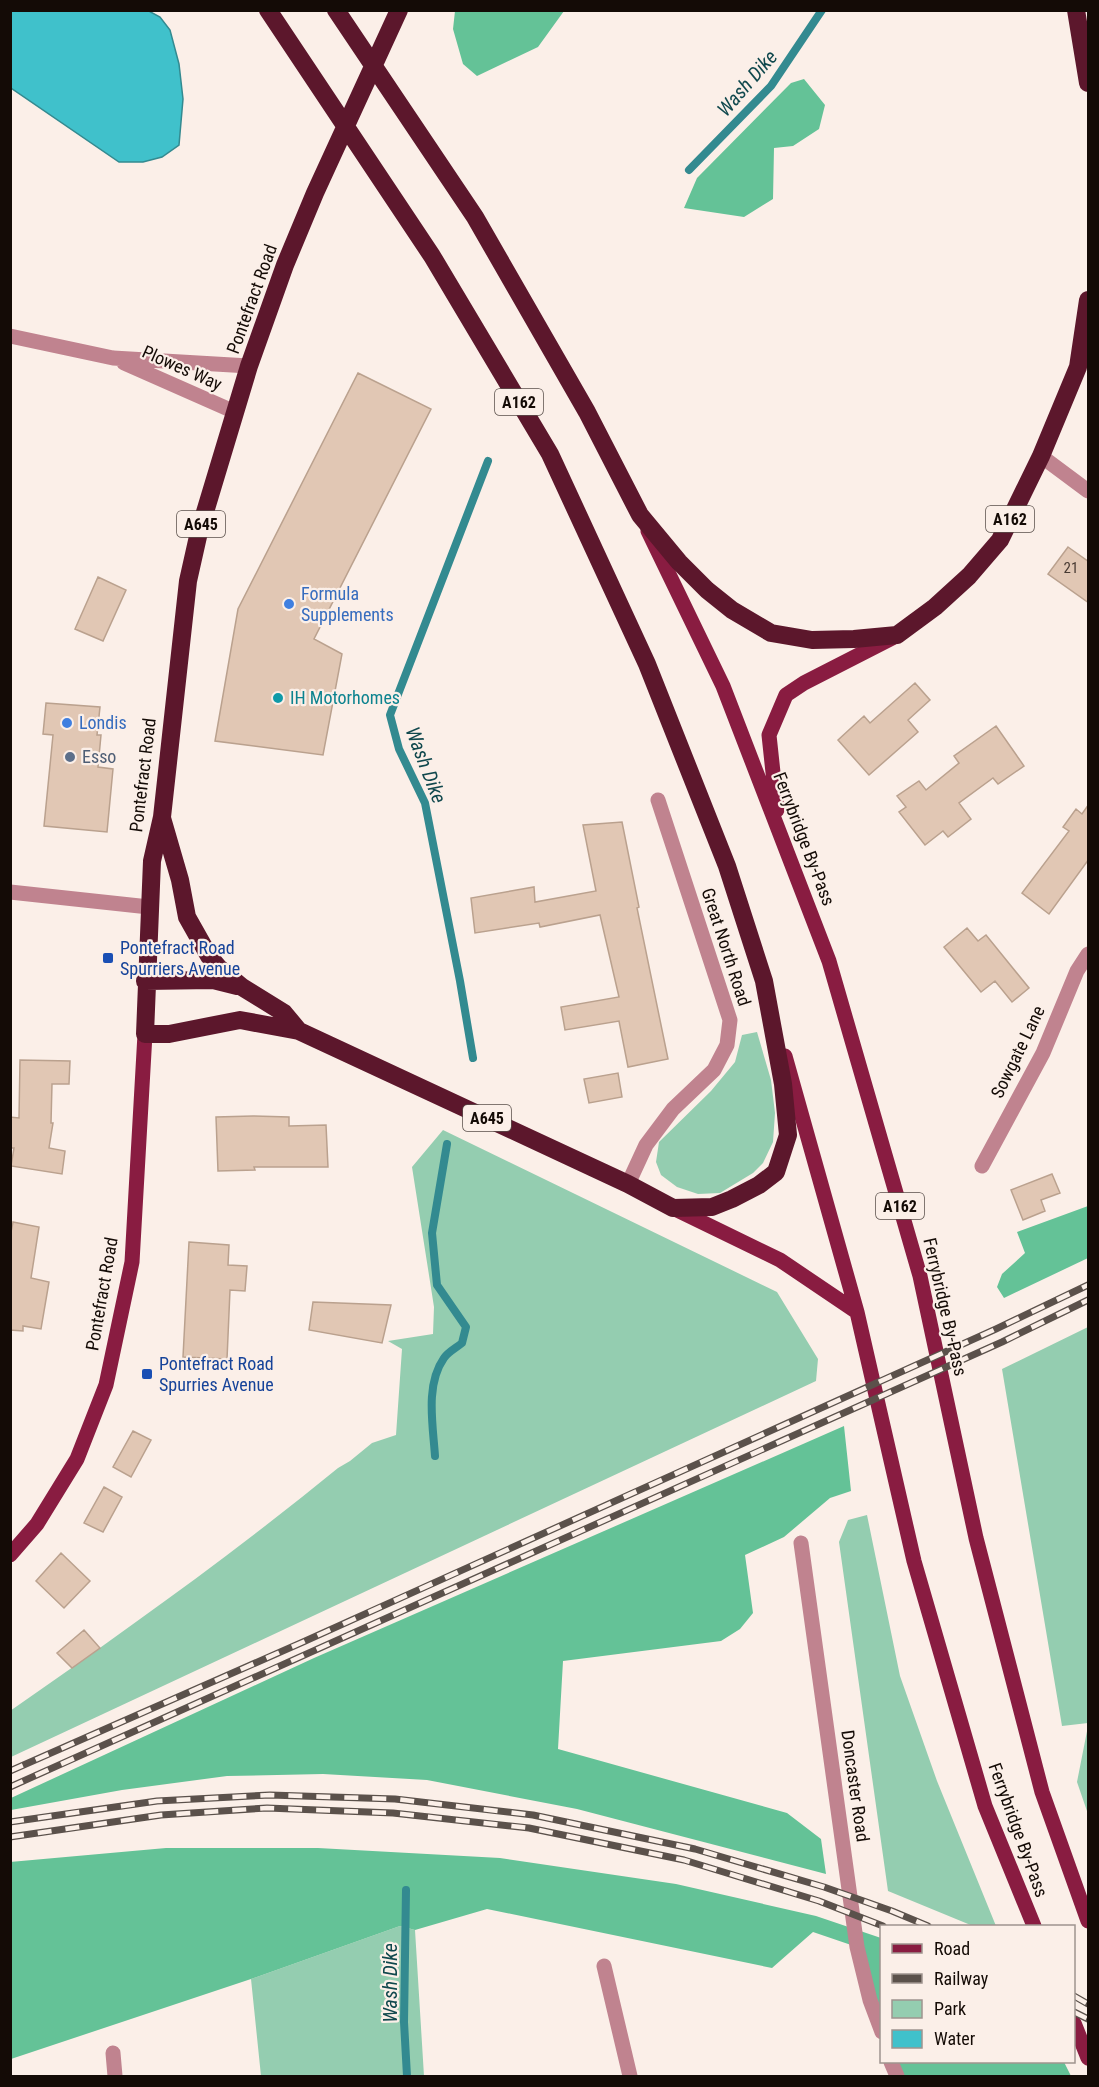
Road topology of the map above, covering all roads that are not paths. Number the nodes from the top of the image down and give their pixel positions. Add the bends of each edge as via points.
1 (268, 10) edge
2 (336, 10) edge
3 (399, 10) edge
4 (1076, 10) edge
5 (1088, 82) edge
6 (1089, 300) edge
7 (10, 336) edge
8 (113, 358) junction
9 (249, 366) junction
10 (235, 412) junction
11 (1041, 456) junction
12 (1089, 491) edge
13 (640, 515) junction
14 (897, 635) junction
15 (658, 800) dead end
16 (162, 817) junction
17 (779, 828) junction
18 (10, 892) edge
19 (149, 907) junction
20 (1089, 954) edge
21 (146, 981) junction
22 (764, 981) junction
23 (242, 987) junction
24 (299, 1031) junction
25 (145, 1034) junction
26 (982, 1166) dead end
27 (628, 1184) junction
28 (673, 1208) junction
29 (857, 1312) junction
30 (801, 1543) dead end
31 (10, 1555) edge
32 (1089, 1921) edge
33 (1034, 1925) edge
34 (604, 1966) dead end
35 (1075, 2025) edge
36 (880, 2027) edge
37 (113, 2053) dead end
38 (1089, 2058) edge
39 (115, 2076) edge
40 (630, 2076) edge

1 - 22 highway, A162 via 432,256 550,454 646,664 728,866
2 - 13 highway, A162 via 475,217 587,412
3 - 9 highway, Pontefract Road / A645 via 315,193
4 - 5 highway
6 - 11 highway, A162 via 1078,367
7 - 8 street, Plowes Way
8 - 9 street, Plowes Way
8 - 10 street, Plowes Way
9 - 10 highway, Pontefract Road / A645
10 - 16 highway, Pontefract Road / A645 via 188,581
11 - 12 street
11 - 14 highway, A162 via 1000,540 960,585
13 - 14 highway, A162 via 706,590 771,633 812,640
13 - 17 main road, Ferrybridge By-Pass / A162 via 723,686
14 - 17 main road, A162 via 786,695 769,735
15 - 27 street, Great North Road via 730,1020 727,1045 714,1070 673,1109 646,1145
16 - 19 highway, Pontefract Road / A645 via 152,861
16 - 23 highway, A645 via 187,917 209,956
17 - 32 main road, Ferrybridge By-Pass / A162 via 829,961 916,1265 976,1538 1042,1792
18 - 19 street
19 - 21 highway, Pontefract Road / A645
20 - 26 street, Sowgate Lane via 1077,971 1043,1053
21 - 23 highway, A645 via 213,980
21 - 25 highway, Pontefract Road / A645
22 - 28 highway via 788,1135 776,1172 741,1195 712,1207
22 - 29 main road, Ferrybridge By-Pass / A162
23 - 24 highway, A645 via 284,1013
24 - 25 highway, A645 via 240,1020 169,1034
24 - 27 highway, A645
25 - 31 main road, Pontefract Road / A645 via 132,1262 106,1385 77,1459 36,1524
27 - 28 highway, A645
28 - 29 main road via 780,1260
29 - 33 main road, Ferrybridge By-Pass / A162 via 917,1572 985,1806
30 - 36 street, Doncaster Road via 857,1947
34 - 40 street
35 - 38 main road
37 - 39 street

